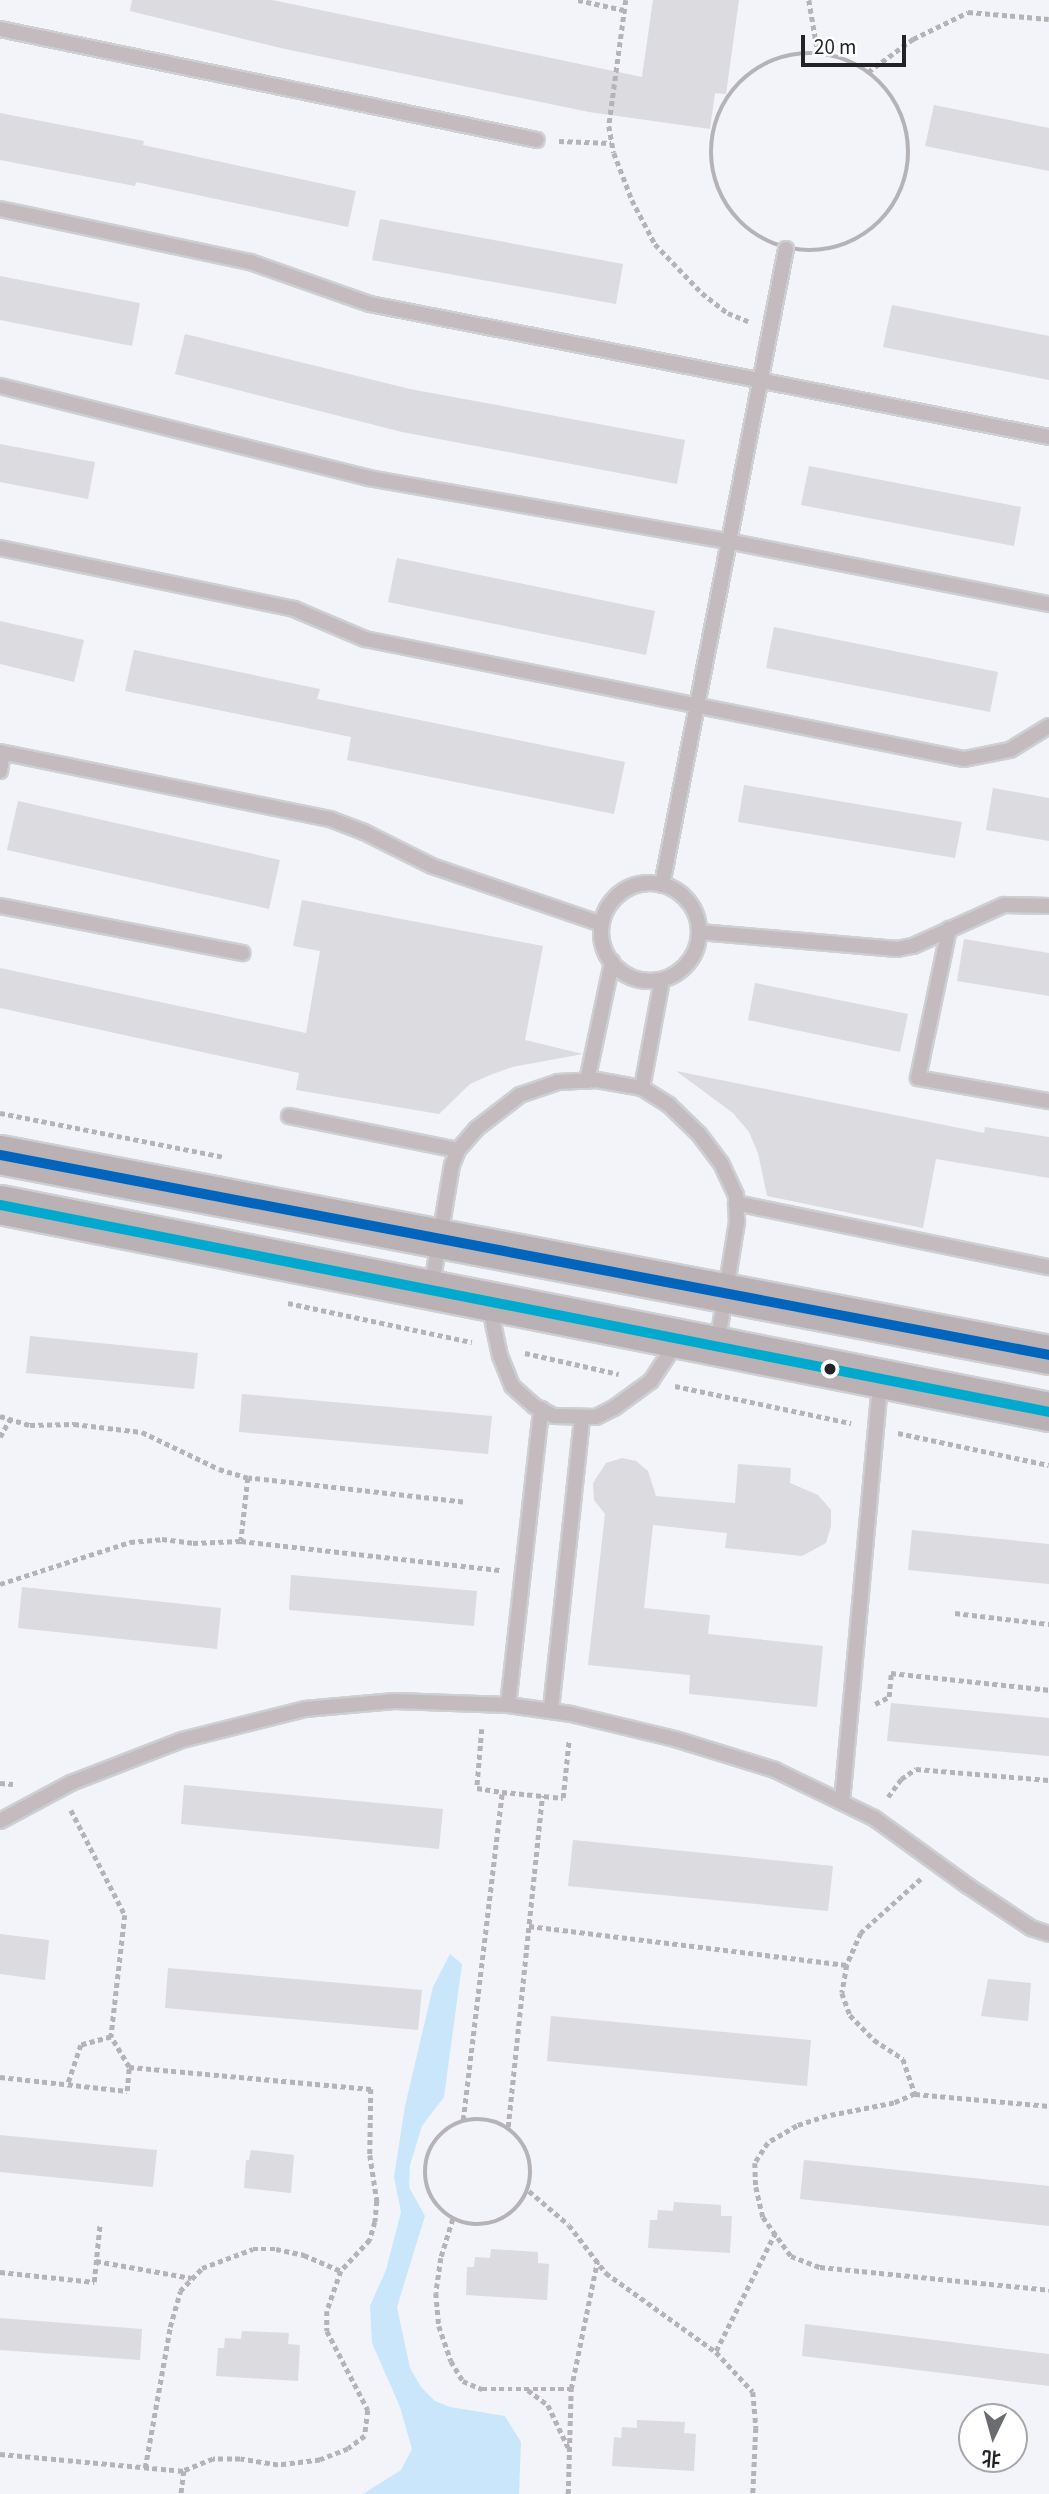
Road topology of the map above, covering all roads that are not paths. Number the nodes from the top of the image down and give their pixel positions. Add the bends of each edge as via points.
1 (0, 29) edge
2 (537, 140) road end
3 (0, 209) edge
4 (786, 249) road end
5 (758, 382) junction
6 (0, 386) edge
7 (1049, 437) edge
8 (727, 541) junction
9 (0, 548) edge
10 (1049, 604) edge
11 (696, 706) junction
12 (1049, 726) edge
13 (2, 752) edge
14 (0, 771) edge
15 (662, 884) junction
16 (0, 906) edge
17 (1049, 906) edge
18 (601, 924) junction
19 (949, 929) junction
20 (699, 932) junction
21 (242, 953) dead end
22 (612, 962) junction
23 (662, 980) junction
24 (587, 1081) junction
25 (642, 1088) junction
26 (1049, 1101) edge
27 (289, 1116) dead end
28 (457, 1150) junction
29 (0, 1156) edge
30 (736, 1203) junction
31 (0, 1205) edge
32 (440, 1239) junction
33 (1049, 1267) edge
34 (431, 1290) junction
35 (725, 1294) junction
36 (489, 1302) junction
37 (678, 1339) junction
38 (717, 1347) junction
39 (1049, 1355) edge
40 (880, 1379) junction
41 (541, 1409) junction
42 (1049, 1412) edge
43 (582, 1418) junction
44 (508, 1705) junction
45 (551, 1709) junction
46 (842, 1802) junction
47 (0, 1821) edge
48 (1049, 1934) edge

1 - 2 lane
3 - 5 lane via 250,262 370,304
4 - 5 lane
5 - 7 lane
5 - 8 lane
6 - 8 lane via 369,478
8 - 10 lane
8 - 11 lane
9 - 11 lane via 294,609 365,639
11 - 12 lane via 964,759 1010,750
11 - 15 lane
13 - 14 lane
13 - 18 lane via 330,819 432,866
15 - 18 lane via 645,883 616,896
15 - 20 lane via 689,901
16 - 21 lane
17 - 19 lane via 1004,905
18 - 22 lane via 601,940
19 - 20 lane via 897,949
19 - 26 lane via 918,1078
20 - 23 lane via 689,963
22 - 23 lane via 630,977
22 - 24 lane
23 - 25 lane
24 - 25 lane
24 - 28 lane via 558,1082 520,1095
25 - 30 lane via 669,1105 699,1134 721,1163
27 - 28 lane
28 - 32 lane
29 - 32 main road
30 - 33 lane
30 - 35 lane
31 - 34 main road
32 - 34 lane
32 - 35 main road
34 - 36 main road
35 - 38 lane
35 - 39 main road
36 - 37 main road
36 - 41 lane via 500,1356 512,1386
37 - 38 main road
37 - 43 lane via 639,1392 596,1417
38 - 40 main road
40 - 42 main road
40 - 46 lane
41 - 43 lane via 554,1416
41 - 44 lane
43 - 45 lane
44 - 45 lane
44 - 47 lane via 395,1701 305,1709 183,1741 60,1789
45 - 46 lane via 675,1739 775,1770
46 - 48 lane via 874,1818 1031,1928

